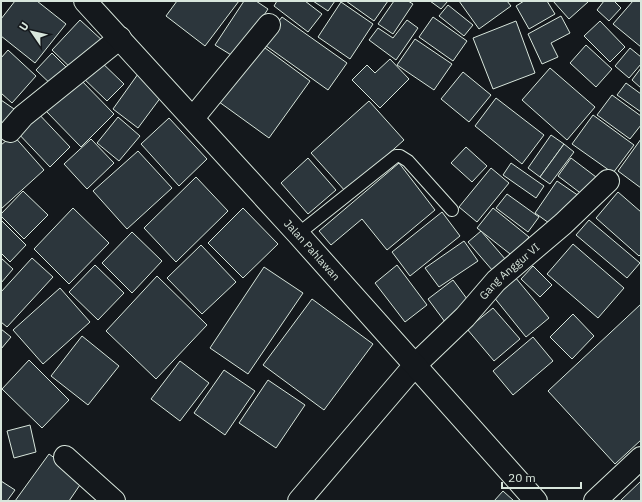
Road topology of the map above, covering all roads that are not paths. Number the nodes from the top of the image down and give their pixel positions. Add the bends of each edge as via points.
1 (85, 1) edge
2 (269, 25) dead end
3 (120, 38) junction
4 (193, 118) junction
5 (10, 131) dead end
6 (608, 181) dead end
7 (452, 210) dead end
8 (298, 234) junction
9 (415, 365) junction
10 (64, 457) dead end
11 (641, 458) edge
12 (114, 501) edge
13 (299, 501) edge
14 (536, 501) edge
15 (596, 501) edge

1 - 3 street, Jalan Pahlawan
2 - 4 street
3 - 4 street, Jalan Pahlawan
3 - 5 street via 23,116
4 - 8 street, Jalan Pahlawan
6 - 9 street, Gang Anggur VI via 563,224 496,281 465,317
7 - 8 lane via 408,161 396,156
8 - 9 street, Jalan Pahlawan
9 - 13 street, Gang Anggur VI
9 - 14 street, Jalan Pahlawan
10 - 12 street
11 - 15 street

